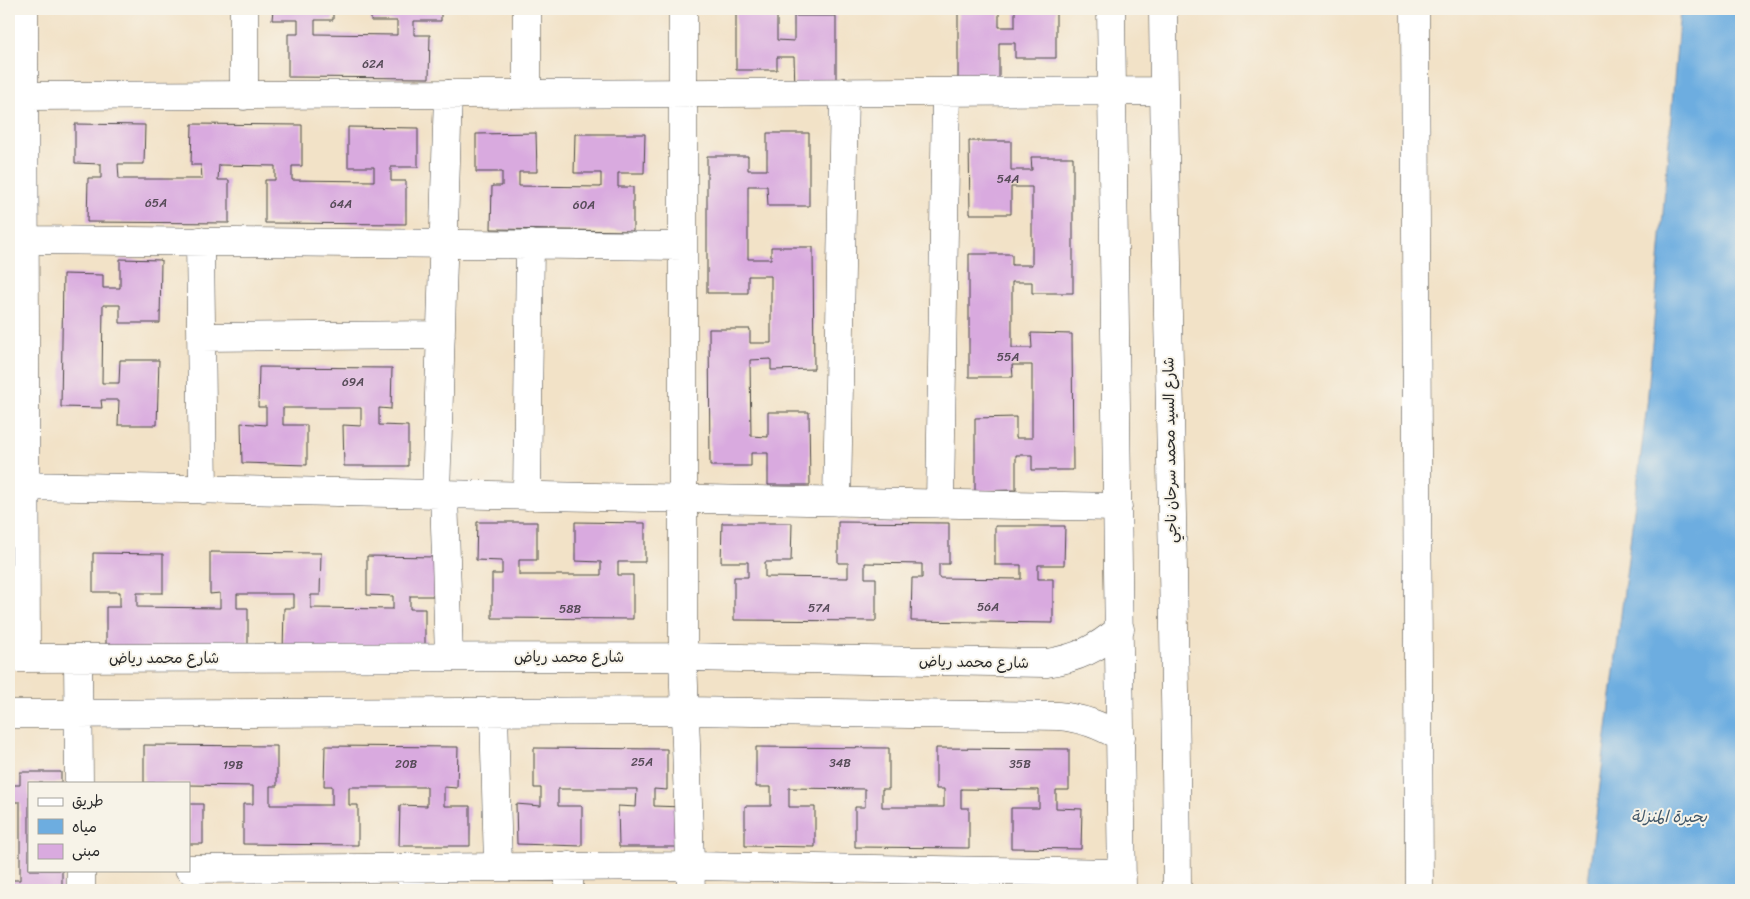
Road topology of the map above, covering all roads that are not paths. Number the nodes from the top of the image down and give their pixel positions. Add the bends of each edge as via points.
1 (24, 9) edge
2 (244, 9) edge
3 (527, 9) edge
4 (683, 9) edge
5 (1112, 9) edge
6 (1163, 9) edge
7 (1415, 9) edge
8 (1164, 91) junction
9 (844, 92) junction
10 (946, 92) junction
11 (1113, 92) junction
12 (683, 93) junction
13 (448, 94) junction
14 (527, 94) junction
15 (25, 96) junction
16 (244, 96) junction
17 (17, 144) edge
18 (25, 240) junction
19 (200, 241) junction
20 (444, 244) junction
21 (530, 244) junction
22 (683, 246) junction
23 (441, 335) junction
24 (201, 337) junction
25 (25, 486) junction
26 (203, 490) junction
27 (440, 494) junction
28 (527, 496) junction
29 (683, 499) junction
30 (838, 502) junction
31 (940, 504) junction
32 (1118, 507) junction
33 (1120, 628) junction
34 (449, 657) junction
35 (683, 657) junction
36 (17, 658) edge
37 (78, 658) junction
38 (494, 711) junction
39 (685, 711) junction
40 (78, 713) junction
41 (9, 714) edge
42 (1121, 737) junction
43 (79, 782) edge
44 (498, 866) junction
45 (190, 869) edge
46 (81, 872) edge
47 (569, 878) edge
48 (691, 878) edge
49 (249, 879) edge
50 (412, 879) edge
51 (1122, 882) edge
52 (81, 890) edge
53 (1177, 890) edge
54 (1419, 890) edge

1 - 15 street
2 - 16 street
3 - 14 street
4 - 12 street
5 - 11 street
6 - 8 street, شارع السيد محمد سرحان ناجي
7 - 54 street
8 - 11 street
8 - 53 street, شارع السيد محمد سرحان ناجي
9 - 10 street
9 - 12 street
9 - 30 street
10 - 11 street
10 - 31 street
11 - 32 street
12 - 14 street
12 - 22 street
13 - 14 street
13 - 16 street
13 - 20 street
15 - 16 street
15 - 17 street
17 - 18 street
18 - 19 street
18 - 25 street
19 - 20 street
19 - 24 street
20 - 21 street
20 - 23 street
21 - 22 street
21 - 28 street
22 - 29 street
23 - 24 street
23 - 27 street
24 - 26 street
25 - 26 street
25 - 36 street
26 - 27 street
27 - 28 street
27 - 34 street
28 - 29 street
29 - 30 street
29 - 35 street
30 - 31 street
31 - 32 street
32 - 33 street
33 - 35 street, شارع محمد رياض via 1087,653 1047,664
33 - 42 street
34 - 35 street, شارع محمد رياض
34 - 37 street, شارع محمد رياض
35 - 39 street
36 - 37 street, شارع محمد رياض
37 - 40 street
38 - 39 street
38 - 40 street
38 - 44 street
39 - 42 street via 1058,716 1091,722
39 - 48 street
40 - 41 street
40 - 43 street
42 - 51 street
44 - 47 street
44 - 50 street
45 - 49 street
46 - 52 street
47 - 48 street
48 - 51 street
49 - 50 street

